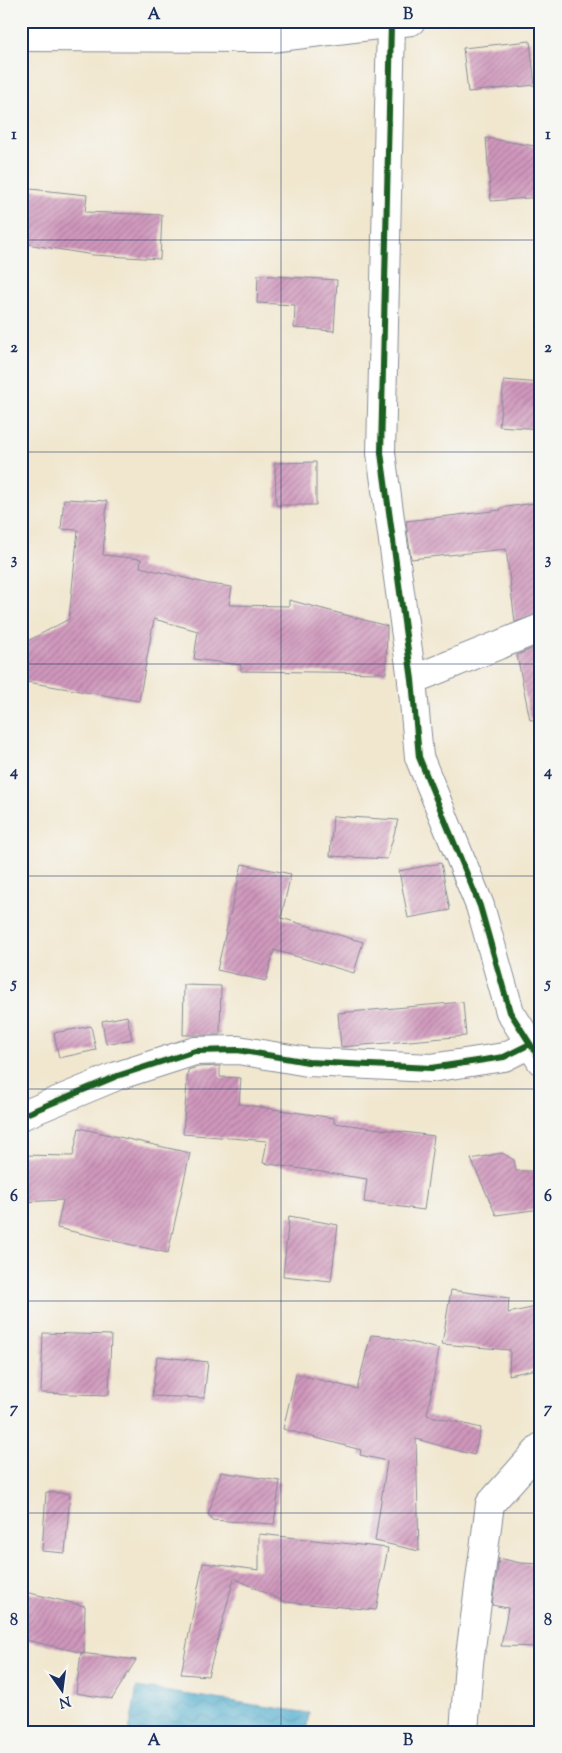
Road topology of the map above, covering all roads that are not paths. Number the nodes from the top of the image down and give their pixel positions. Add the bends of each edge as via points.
1 (401, 22) edge
2 (270, 30) edge
3 (21, 37) edge
4 (541, 628) edge
5 (412, 680) junction
6 (535, 1053) edge
7 (21, 1116) edge
8 (541, 1448) edge
9 (464, 1732) edge

1 - 2 main road
1 - 5 main road via 381,453
2 - 3 main road
4 - 5 main road
5 - 6 main road via 419,757 480,906 510,1012
6 - 7 main road via 431,1068 308,1062 238,1050 195,1051 117,1076
8 - 9 main road via 490,1504 469,1663

